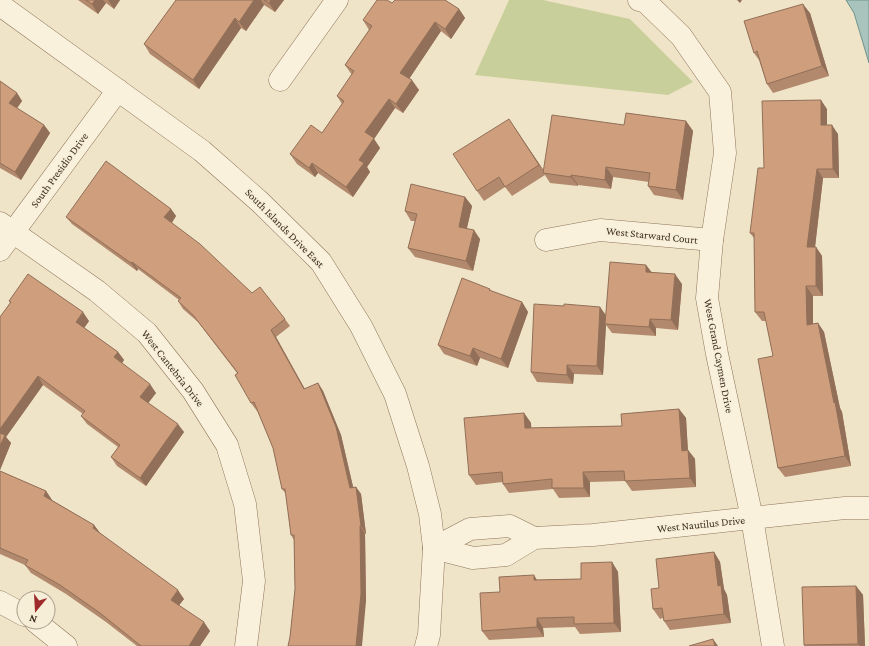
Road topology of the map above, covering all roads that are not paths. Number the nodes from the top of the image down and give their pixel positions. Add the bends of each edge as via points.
1 (337, 0) edge
2 (639, 0) edge
3 (0, 5) edge
4 (280, 80) dead end
5 (118, 90) junction
6 (7, 228) edge
7 (546, 240) dead end
8 (712, 240) junction
9 (0, 250) edge
10 (869, 508) edge
11 (752, 518) junction
12 (534, 538) junction
13 (434, 548) junction
14 (0, 602) edge
15 (16, 611) edge
16 (46, 630) edge
17 (66, 646) edge
18 (246, 646) edge
19 (426, 646) edge
20 (773, 646) edge

1 - 4 street
2 - 8 street, West Grand Caymen Drive via 646,2 680,36 720,92 726,153
3 - 5 street, South Islands Drive East
5 - 6 street, South Presidio Drive
5 - 13 street, South Islands Drive East via 202,152 260,202 321,262 361,326 396,394 430,514
6 - 9 street, South Presidio Drive
6 - 18 street, West Cantebria Drive via 97,291 147,333 193,391 227,445 245,504 254,581
7 - 8 street, West Starward Court via 600,230
8 - 11 street, West Grand Caymen Drive via 707,298
10 - 11 street, West Nautilus Drive via 845,508
11 - 12 street, West Nautilus Drive via 593,535
11 - 20 street, West Grand Caymen Drive
12 - 13 street, West Nautilus Drive via 506,555 473,558
12 - 13 street, West Nautilus Drive via 510,526 470,529
13 - 19 street, South Islands Drive East via 429,635
14 - 15 street
16 - 17 street

